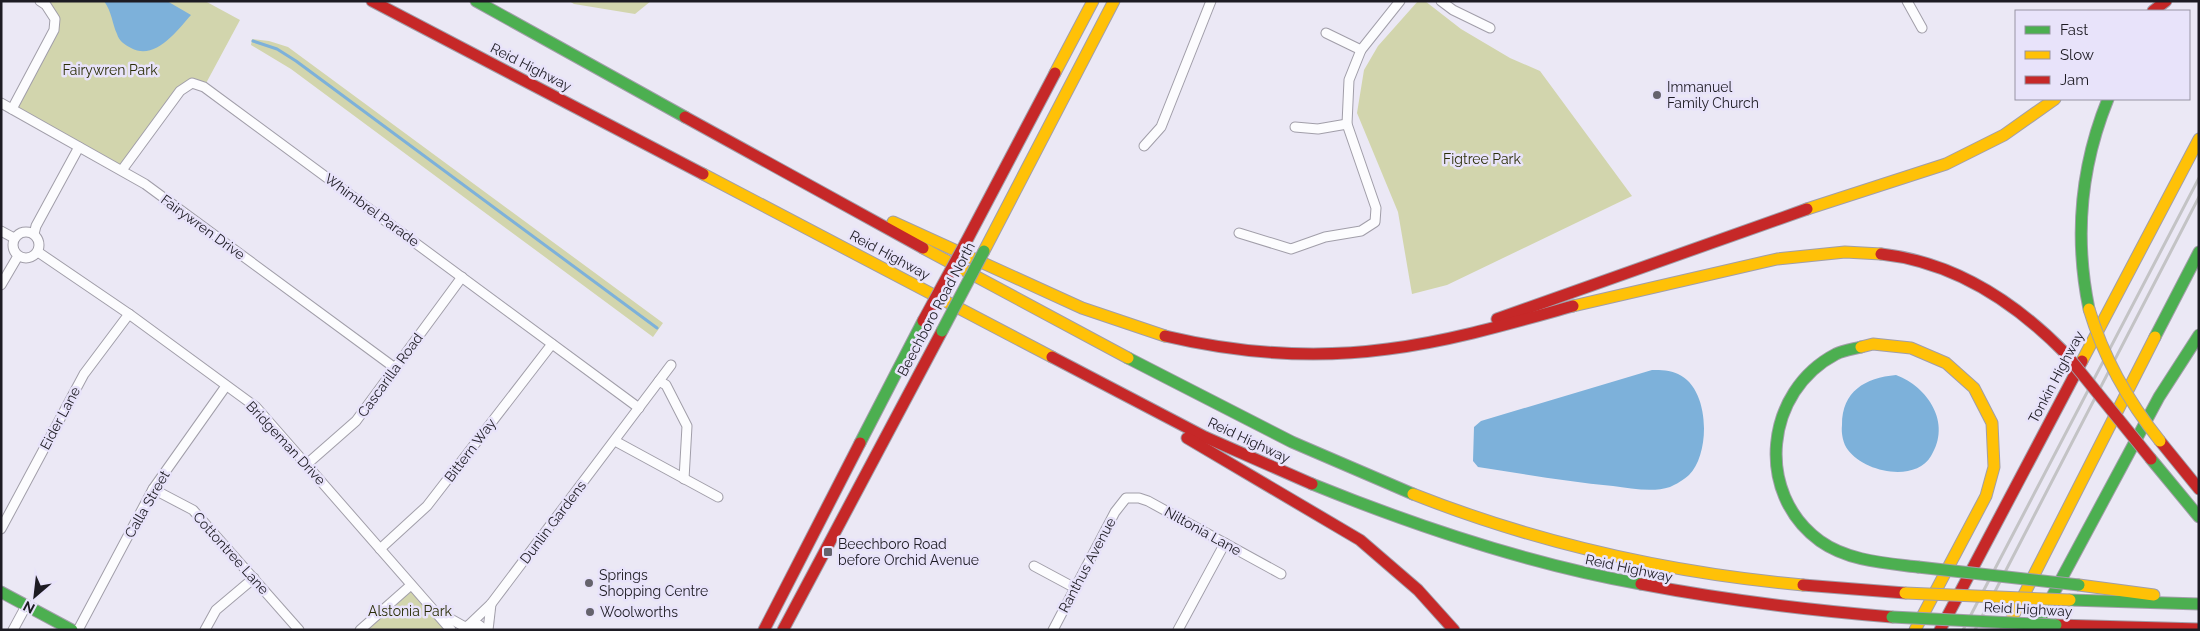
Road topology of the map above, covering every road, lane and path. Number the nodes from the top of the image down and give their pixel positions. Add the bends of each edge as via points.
1 (40, 1) edge
2 (372, 1) edge
3 (476, 1) edge
4 (1093, 1) edge
5 (1114, 1) edge
6 (1211, 1) edge
7 (1400, 1) edge
8 (1440, 1) edge
9 (1907, 1) edge
10 (2166, 1) edge
11 (2154, 10) edge
12 (1490, 28) dead end
13 (1922, 28) dead end
14 (1326, 33) dead end
15 (1361, 50) junction
16 (605, 73) junction
17 (2054, 100) edge
18 (2108, 100) edge
19 (1, 103) edge
20 (12, 109) junction
21 (1347, 124) junction
22 (1294, 127) dead end
23 (2199, 139) edge
24 (1144, 146) dead end
25 (78, 147) junction
26 (122, 170) junction
27 (1, 230) edge
28 (1239, 233) dead end
29 (34, 234) junction
30 (14, 238) junction
31 (38, 252) junction
32 (2199, 252) edge
33 (18, 256) junction
34 (462, 277) junction
35 (1, 285) edge
36 (129, 314) junction
37 (2199, 335) edge
38 (1446, 338) junction
39 (552, 344) junction
40 (1029, 344) junction
41 (671, 365) dead end
42 (395, 368) junction
43 (659, 381) junction
44 (226, 386) junction
45 (639, 408) junction
46 (615, 441) junction
47 (307, 464) junction
48 (684, 478) junction
49 (153, 489) junction
50 (2199, 489) edge
51 (718, 498) dead end
52 (1122, 501) joint
53 (2199, 518) edge
54 (1, 529) edge
55 (1226, 543) junction
56 (380, 549) junction
57 (1034, 566) dead end
58 (1281, 574) dead end
59 (254, 578) junction
60 (412, 585) junction
61 (1075, 588) junction
62 (1, 592) edge
63 (2199, 603) edge
64 (492, 604) junction
65 (26, 606) junction
66 (436, 610) junction
67 (1891, 620) junction
68 (465, 627) edge
69 (2199, 629) edge
70 (14, 630) edge
71 (72, 630) edge
72 (78, 630) edge
73 (205, 630) edge
74 (300, 630) edge
75 (360, 630) edge
76 (451, 630) edge
77 (486, 630) edge
78 (764, 630) edge
79 (783, 630) edge
80 (1053, 630) edge
81 (1178, 630) edge
82 (1454, 630) edge
83 (1915, 630) edge
84 (1940, 630) edge
85 (2006, 630) edge
86 (2034, 630) edge

1 - 20 street via 55,19 54,30
2 - 40 main road, Reid Highway
3 - 16 main road, Reid Highway
4 - 78 main road, Beechboro Road North, bridge
5 - 79 main road, Beechboro Road North, bridge
6 - 24 street via 1161,127
7 - 15 street
8 - 12 street
9 - 13 street
10 - 11 main road
14 - 15 street
15 - 21 street via 1349,80
16 - 38 main road via 695,123 873,213 1088,312 1144,331 1208,346 1325,354 1393,348
16 - 63 main road, Reid Highway, bridge via 969,274 1272,434 1434,503 1546,539 1660,565 1776,583 1905,593
17 - 38 main road via 2004,135 1946,164 1776,220
18 - 50 main road, bridge via 2093,136 2081,198 2079,242 2089,309 2112,371 2140,417
19 - 20 street, Fairywren Drive
20 - 25 street, Fairywren Drive
21 - 22 street via 1318,129
21 - 28 street via 1376,208 1375,222 1361,231 1324,237 1290,249
23 - 84 main road, Tonkin Highway
25 - 26 street, Fairywren Drive
25 - 29 street
26 - 34 street, Whimbrel Parade via 180,91 192,83 221,98
26 - 42 street, Fairywren Drive
27 - 30 street
29 - 30 street via 24,232
29 - 31 street via 39,242
30 - 33 street via 13,250
31 - 33 street via 27,259
31 - 36 street, Bridgeman Drive
32 - 85 main road
33 - 35 street
34 - 39 street, Whimbrel Parade
34 - 42 street, Cascarilla Road
36 - 44 street, Bridgeman Drive
36 - 54 street, Eider Lane via 84,374
37 - 86 main road via 2160,397
38 - 53 main road, bridge via 1501,328 1586,303 1734,268 1821,253 1890,255 1924,262 1988,288 2043,329
39 - 45 street, Whimbrel Parade
39 - 56 street, Bittern Way via 428,506
40 - 67 main road, Reid Highway via 1259,463 1425,529 1597,577 1714,599
40 - 82 main road via 1360,540 1418,590
41 - 43 street, Dunlin Gardens
42 - 47 street, Cascarilla Road via 356,421
43 - 45 street, Dunlin Gardens
43 - 48 street via 666,385 687,426
44 - 47 street, Bridgeman Drive via 256,407
44 - 49 street, Calla Street
45 - 46 street, Dunlin Gardens
46 - 48 street
46 - 64 street, Dunlin Gardens
47 - 56 street, Bridgeman Drive
48 - 51 street
49 - 59 street, Cottontree Lane via 193,510
49 - 72 street, Calla Street
52 - 55 street, Niltonia Lane via 1132,498 1148,501
52 - 61 street, Ranthus Avenue
55 - 58 street, Niltonia Lane
55 - 81 street
56 - 60 street, Bridgeman Drive
57 - 61 street
59 - 73 street via 216,610
59 - 74 street, Cottontree Lane
60 - 66 street, Bridgeman Drive
60 - 75 street
61 - 80 street, Ranthus Avenue
62 - 65 main road
63 - 83 main road, bridge via 2078,584 1918,567 1863,561 1832,549 1795,517 1780,488 1776,439 1788,400 1802,380 1814,368 1842,351 1858,346 1907,345 1938,357 1975,389 1994,434 1994,467 1986,499
64 - 68 street, Dunlin Gardens
64 - 77 street, Dunlin Gardens
65 - 70 street
65 - 71 main road
66 - 68 street, Bridgeman Drive
66 - 76 street, Bridgeman Drive
67 - 69 main road, Reid Highway, bridge
67 - 84 main road
68 - 77 street, Bridgeman Drive via 479,625

